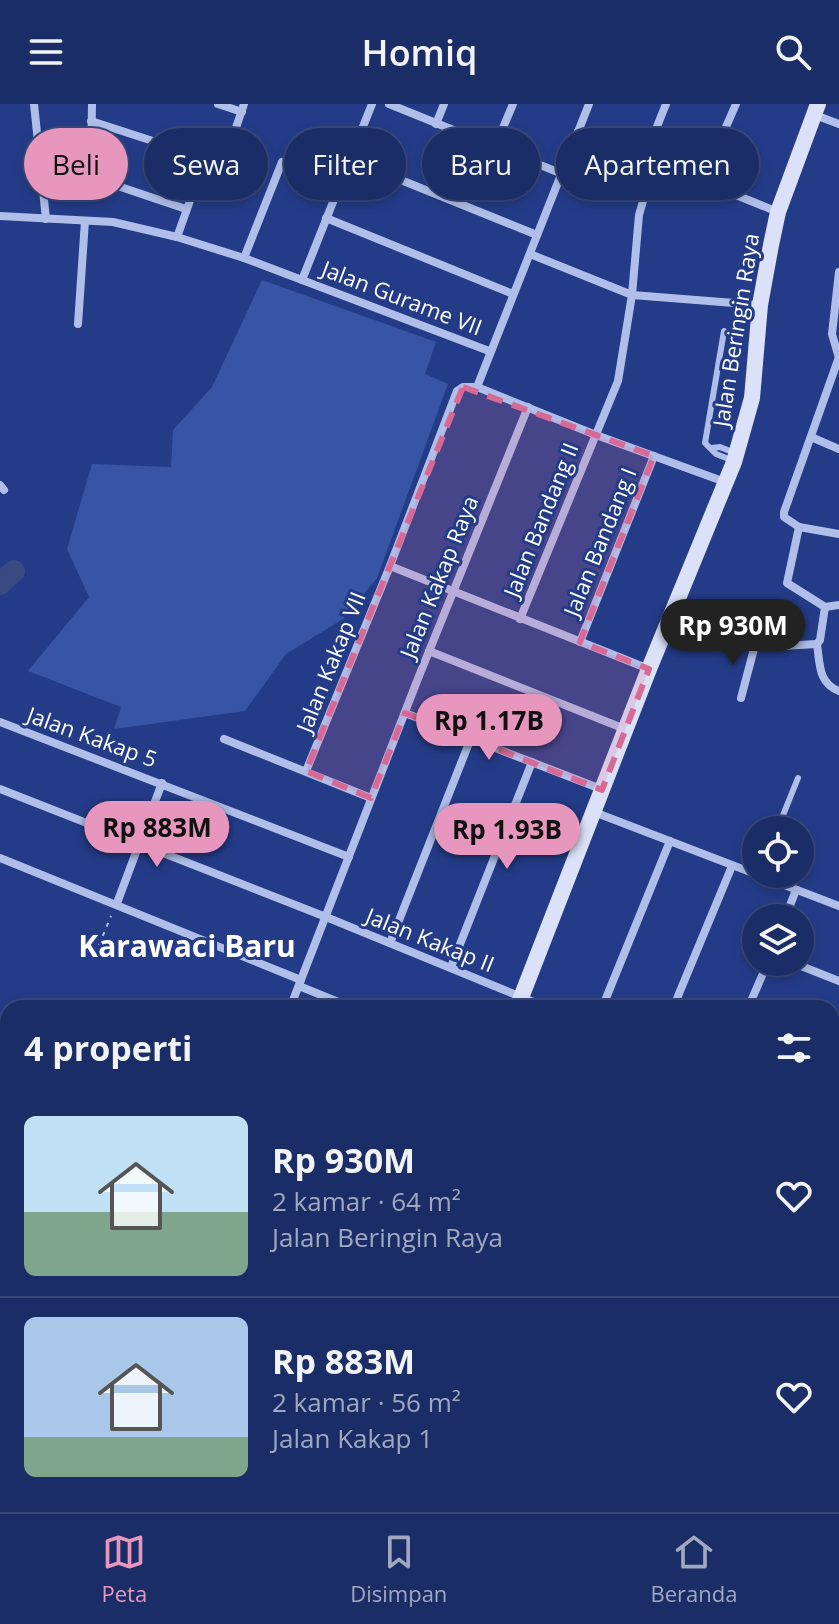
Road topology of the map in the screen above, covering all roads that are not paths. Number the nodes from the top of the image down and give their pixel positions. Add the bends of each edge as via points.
1 (34, 104) edge
2 (92, 104) edge
3 (218, 104) edge
4 (372, 104) edge
5 (389, 104) edge
6 (444, 104) edge
7 (513, 104) edge
8 (589, 104) edge
9 (666, 104) edge
10 (736, 104) edge
11 (243, 108) edge
12 (816, 109) edge
13 (91, 121) junction
14 (436, 124) junction
15 (839, 124) edge
16 (236, 128) edge
17 (362, 128) edge
18 (446, 128) edge
19 (503, 128) edge
20 (579, 128) edge
21 (656, 128) edge
22 (726, 128) edge
23 (144, 139) edge
24 (282, 162) dead end
25 (406, 182) edge
26 (556, 184) edge
27 (189, 200) edge
28 (333, 200) edge
29 (643, 200) edge
30 (748, 200) edge
31 (186, 209) junction
32 (778, 212) junction
33 (0, 216) edge
34 (326, 218) junction
35 (46, 219) junction
36 (85, 221) junction
37 (537, 235) junction
38 (177, 237) junction
39 (530, 254) junction
40 (244, 258) junction
41 (839, 272) edge
42 (302, 280) junction
43 (513, 294) junction
44 (632, 295) junction
45 (760, 305) junction
46 (78, 324) dead end
47 (724, 331) dead end
48 (489, 351) junction
49 (839, 358) edge
50 (477, 387) junction
51 (528, 407) junction
52 (596, 435) junction
53 (811, 437) junction
54 (839, 449) edge
55 (654, 456) junction
56 (736, 458) junction
57 (726, 482) junction
58 (799, 527) junction
59 (839, 534) edge
60 (390, 566) junction
61 (452, 591) junction
62 (839, 605) edge
63 (825, 607) junction
64 (672, 613) junction
65 (520, 619) junction
66 (580, 642) junction
67 (817, 644) junction
68 (755, 645) junction
69 (429, 651) junction
70 (649, 669) junction
71 (839, 691) edge
72 (741, 698) dead end
73 (405, 713) junction
74 (0, 722) edge
75 (626, 729) junction
76 (471, 738) junction
77 (224, 739) dead end
78 (532, 762) junction
79 (306, 771) junction
80 (798, 778) dead end
81 (162, 783) junction
82 (0, 789) edge
83 (602, 790) junction
84 (371, 798) junction
85 (594, 812) junction
86 (783, 816) edge
87 (670, 841) junction
88 (139, 845) junction
89 (349, 857) junction
90 (0, 858) edge
91 (732, 866) junction
92 (742, 869) edge
93 (791, 888) edge
94 (796, 890) junction
95 (117, 903) junction
96 (790, 904) edge
97 (839, 906) edge
98 (326, 917) junction
99 (390, 943) junction
100 (451, 967) junction
101 (814, 971) edge
102 (762, 976) edge
103 (839, 981) edge
104 (300, 983) junction
105 (293, 1000) edge
106 (336, 1000) edge
107 (515, 1000) edge
108 (520, 1000) edge
109 (605, 1000) edge
110 (676, 1000) edge
111 (751, 1000) edge

1 - 35 street
2 - 13 street
3 - 11 street
4 - 17 street
5 - 14 street
6 - 14 street
7 - 19 street
8 - 20 street
9 - 21 street
10 - 22 street
11 - 16 street
12 - 15 street
12 - 32 street, Jalan Beringin Raya
13 - 23 street
13 - 31 street via 94,178
14 - 18 street
24 - 40 street
25 - 37 street
26 - 37 street
27 - 31 street
28 - 34 street
29 - 44 street, Jalan Bandang II
30 - 32 street
31 - 38 street
32 - 45 street, Jalan Beringin Raya
33 - 35 street, Jalan Gurame VII
34 - 42 street
34 - 43 street
35 - 36 street, Jalan Gurame VII
36 - 38 street, Jalan Gurame VII
36 - 46 street
37 - 39 street
38 - 40 street, Jalan Gurame VII
39 - 43 street
39 - 44 street
40 - 42 street, Jalan Gurame VII
41 - 49 street via 832,334
42 - 48 street, Jalan Gurame VII
43 - 48 street
44 - 45 street
44 - 52 street, Jalan Bandang II via 618,381
45 - 56 street, Jalan Beringin Raya via 752,398
47 - 56 lane via 705,443 716,454
48 - 50 street
49 - 53 street
50 - 51 street
50 - 60 street, Jalan Kakap VII via 457,391
51 - 52 street
51 - 61 street, Jalan Kakap Raya
52 - 55 street
52 - 65 street, Jalan Bandang II
53 - 54 street
53 - 58 street via 784,512
55 - 57 street
55 - 66 street, Jalan Bandang I
56 - 57 street, Jalan Beringin Raya
57 - 64 street, Jalan Beringin Raya
58 - 59 street
58 - 63 street via 787,583
60 - 61 street
60 - 79 street, Jalan Kakap VII
61 - 65 street
61 - 69 street, Jalan Kakap Raya
62 - 63 street
63 - 67 street
64 - 68 street
64 - 70 street, Jalan Beringin Raya
65 - 66 street
66 - 70 street
67 - 68 street
67 - 71 street via 822,676
68 - 72 street
69 - 73 street, Jalan Kakap Raya
69 - 75 street
70 - 75 street, Jalan Beringin Raya
73 - 76 street
73 - 84 street, Jalan Kakap Raya
74 - 81 street, Jalan Kakap 5
75 - 83 street, Jalan Beringin Raya
76 - 78 street
76 - 99 street
77 - 79 street
78 - 83 street
78 - 100 street
79 - 84 street
80 - 86 lane
81 - 88 street
81 - 89 street, Jalan Kakap 5
82 - 88 street, Jalan Kakap II
83 - 85 street, Jalan Beringin Raya
84 - 89 street, Jalan Kakap Raya
85 - 87 street
85 - 108 street, Jalan Beringin Raya
87 - 91 street
87 - 109 street
88 - 95 street
88 - 98 street, Jalan Kakap II
89 - 98 street, Jalan Kakap Raya
90 - 95 street
91 - 92 street
91 - 110 street
93 - 94 street
94 - 96 street
94 - 97 street
95 - 104 street
98 - 99 street, Jalan Kakap II
98 - 104 street, Jalan Kakap Raya
99 - 100 street, Jalan Kakap II
100 - 107 street, Jalan Kakap II
101 - 103 street
102 - 111 street
104 - 105 street, Jalan Kakap Raya
104 - 106 street

